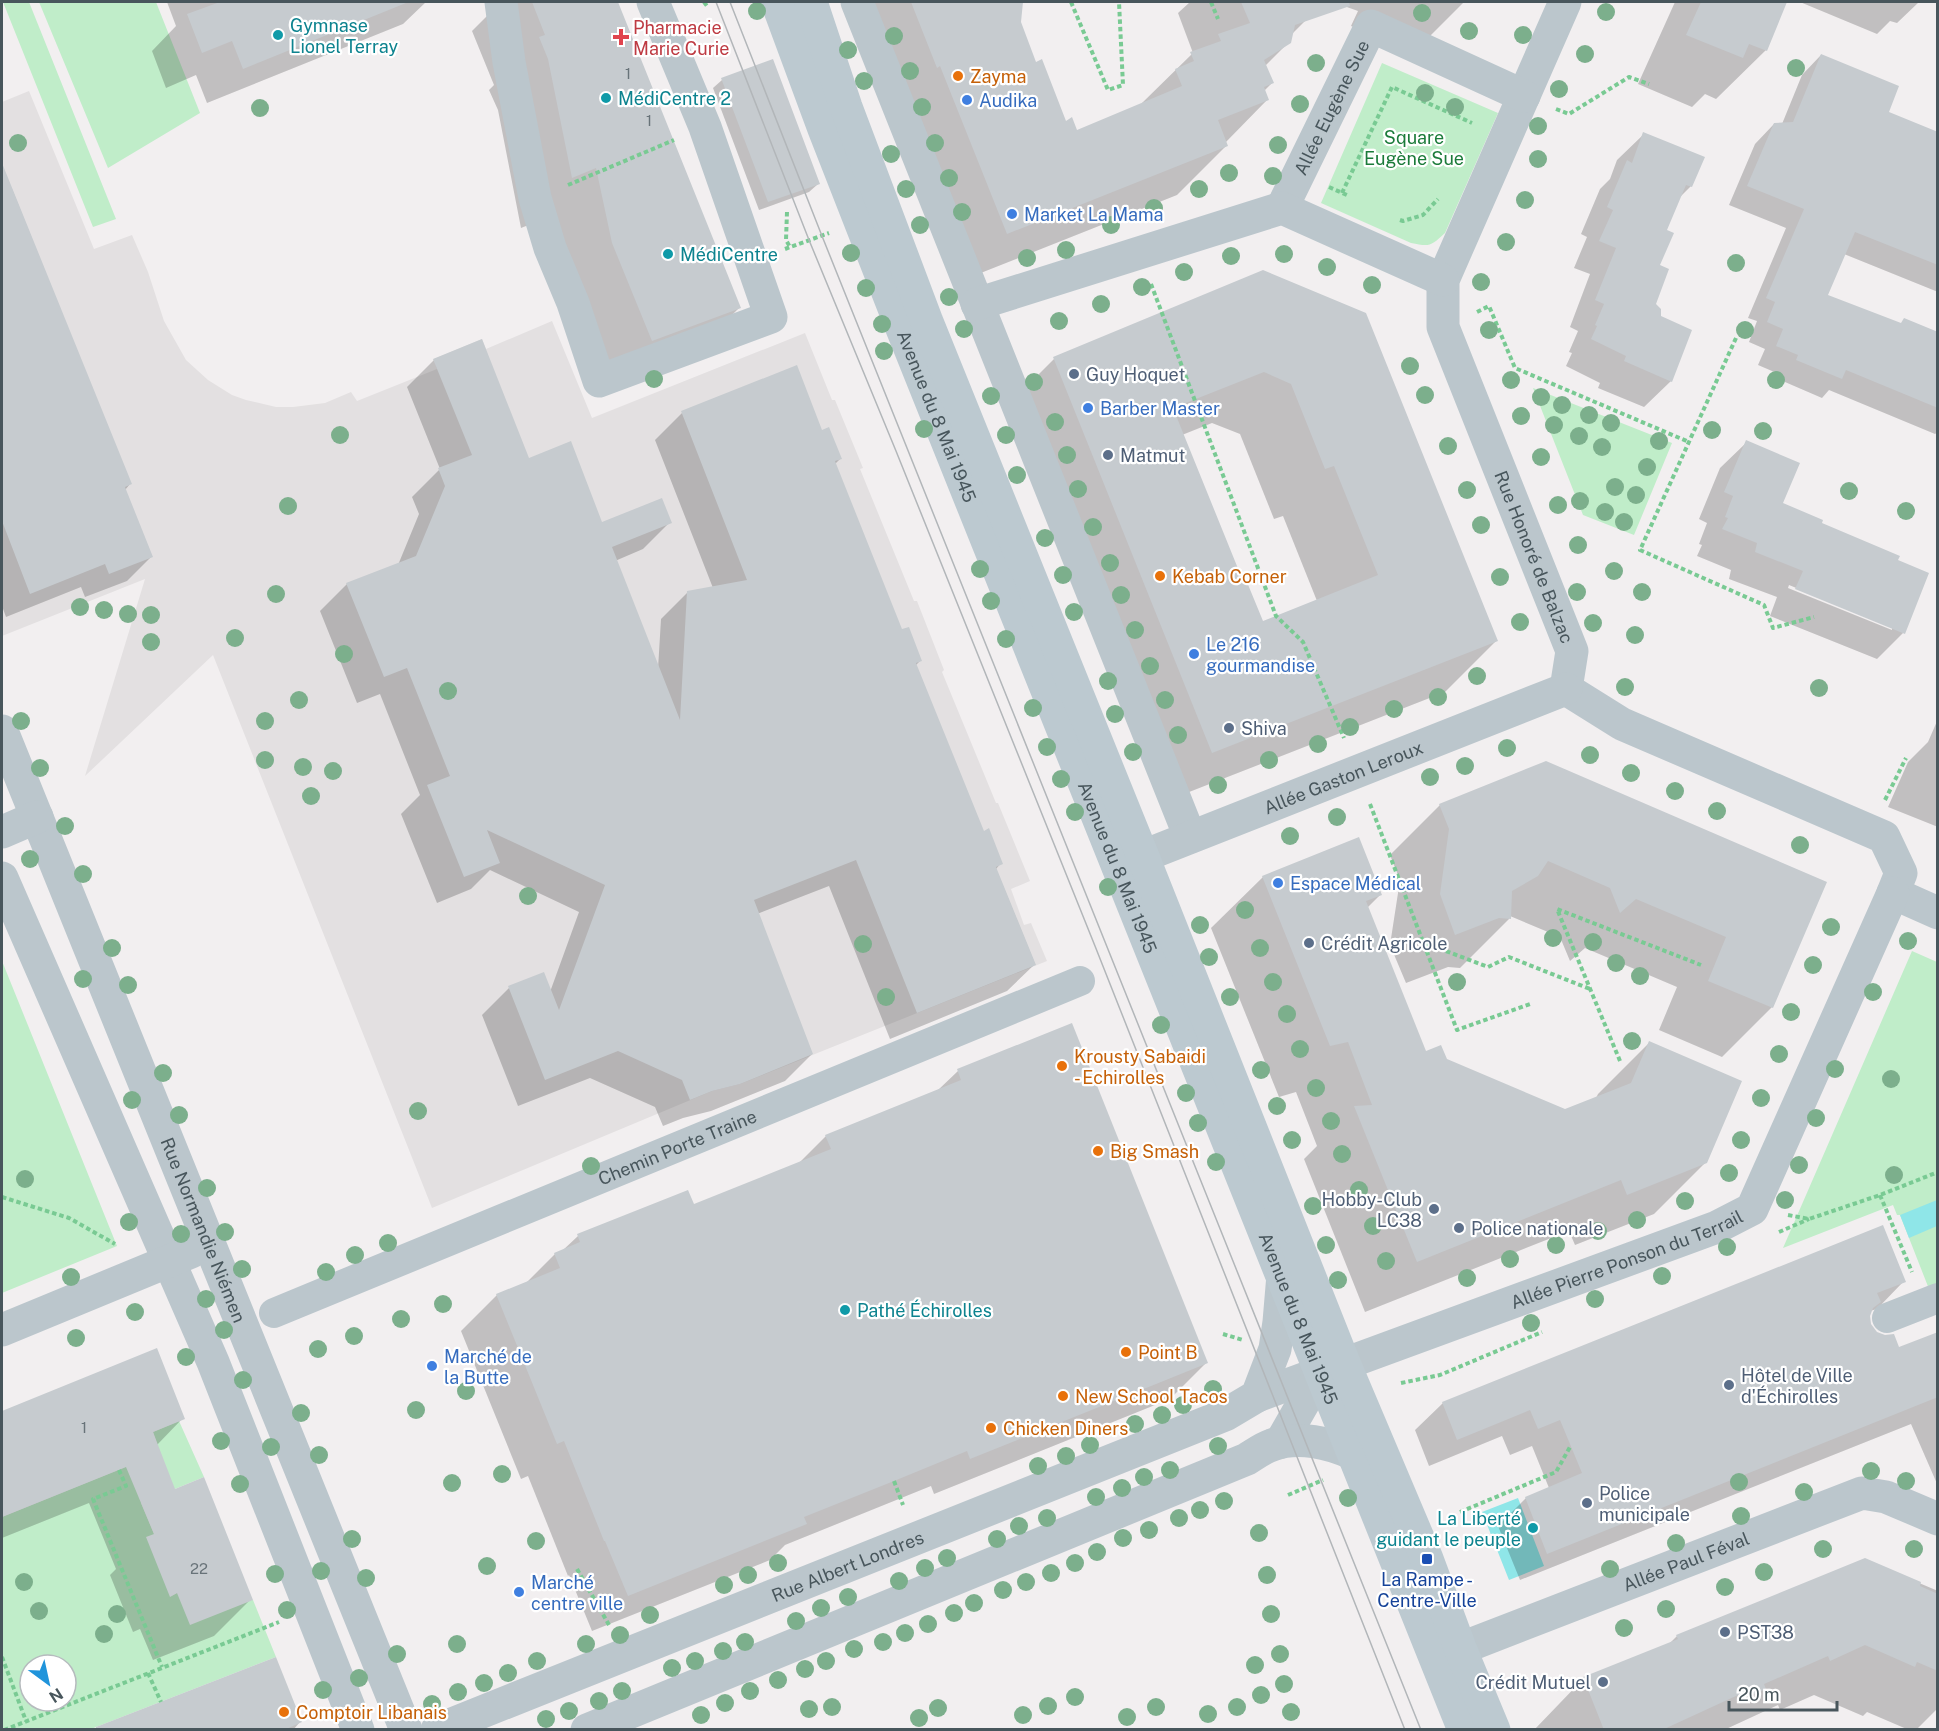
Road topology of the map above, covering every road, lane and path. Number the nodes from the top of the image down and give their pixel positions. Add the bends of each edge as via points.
1 (501, 2) edge
2 (653, 2) edge
3 (704, 2) edge
4 (777, 2) edge
5 (811, 2) edge
6 (857, 2) edge
7 (1071, 2) edge
8 (1119, 2) edge
9 (1211, 2) edge
10 (1565, 2) edge
11 (707, 6) dead end
12 (1218, 19) dead end
13 (1490, 81) junction
14 (1649, 84) dead end
15 (1524, 96) junction
16 (1472, 123) junction
17 (705, 127) junction
18 (1468, 133) dead end
19 (1299, 173) junction
20 (1342, 193) junction
21 (1442, 195) dead end
22 (536, 198) junction
23 (1352, 198) dead end
24 (1282, 208) junction
25 (787, 212) dead end
26 (1393, 217) dead end
27 (836, 231) dead end
28 (790, 247) junction
29 (781, 251) dead end
30 (1139, 253) junction
31 (1443, 280) junction
32 (977, 304) junction
33 (1443, 327) junction
34 (1736, 338) dead end
35 (1689, 442) junction
36 (1814, 617) dead end
37 (1566, 689) junction
38 (2, 731) edge
39 (1906, 758) dead end
40 (1358, 770) junction
41 (36, 817) junction
42 (1379, 826) dead end
43 (1870, 831) junction
44 (2, 832) edge
45 (1190, 837) junction
46 (1131, 861) junction
47 (2, 878) edge
48 (1893, 892) junction
49 (1938, 913) edge
50 (1424, 943) junction
51 (1701, 965) dead end
52 (1080, 981) dead end
53 (1590, 989) junction
54 (1530, 1004) dead end
55 (1620, 1061) dead end
56 (1938, 1172) edge
57 (1880, 1195) junction
58 (2, 1197) edge
59 (1752, 1209) junction
60 (209, 1244) junction
61 (170, 1261) junction
62 (1282, 1275) junction
63 (129, 1278) junction
64 (1931, 1301) edge
65 (274, 1313) dead end
66 (1887, 1318) dead end
67 (2, 1330) edge
68 (250, 1347) junction
69 (213, 1362) junction
70 (1327, 1383) junction
71 (1257, 1396) junction
72 (1281, 1442) junction
73 (1570, 1447) dead end
74 (1354, 1454) junction
75 (1386, 1462) joint
76 (119, 1470) dead end
77 (1460, 1512) dead end
78 (1938, 1519) edge
79 (310, 1610) junction
80 (1448, 1653) junction
81 (2, 1661) edge
82 (162, 1667) junction
83 (148, 1672) junction
84 (161, 1702) dead end
85 (26, 1721) junction
86 (4, 1730) edge
87 (358, 1730) edge
88 (406, 1730) edge
89 (437, 1730) edge
90 (587, 1730) edge
91 (1464, 1730) edge
92 (1494, 1730) edge

1 - 22 street
2 - 17 street
3 - 11 path
4 - 46 main road, Avenue du 8 Mai 1945 via 903,331
5 - 46 main road, Avenue du 8 Mai 1945 via 846,106
6 - 32 street
7 - 8 path via 1108,90 1123,85
9 - 12 path
10 - 15 street, Rue Honoré de Balzac
13 - 15 street, Allée Eugène Sue
13 - 16 path
13 - 19 street, Allée Eugène Sue via 1371,26
14 - 15 path via 1629,77 1569,114
15 - 31 street, Rue Honoré de Balzac
16 - 18 path
16 - 20 path via 1392,87
17 - 22 path
17 - 22 street via 771,317 599,381 550,248
19 - 20 path
19 - 24 street, Allée Eugène Sue
20 - 23 path
21 - 26 path via 1424,215 1403,221
24 - 30 street
24 - 31 street
25 - 28 path via 786,240
27 - 28 path
28 - 29 path
30 - 32 street
30 - 40 path via 1276,616 1303,642
31 - 33 street, Rue Honoré de Balzac
32 - 45 street
33 - 35 path via 1489,306 1515,368
33 - 37 street, Rue Honoré de Balzac via 1572,651
34 - 35 path
35 - 36 path via 1640,550 1764,605 1773,628
37 - 40 street, Allée Gaston Leroux
37 - 43 street via 1622,724
38 - 41 street, Rue Normandie Niémen
39 - 43 path
40 - 45 street, Allée Gaston Leroux
41 - 44 street
41 - 60 street, Rue Normandie Niémen
42 - 50 path
43 - 48 street via 1884,837 1901,873
45 - 46 street, Allée Gaston Leroux
46 - 62 main road, Avenue du 8 Mai 1945
46 - 70 main road, Avenue du 8 Mai 1945
47 - 61 street
48 - 49 street
48 - 59 street, Allée Pierre Ponson du Terrail
50 - 53 path via 1488,967 1509,957
50 - 54 path via 1456,1030
51 - 53 path via 1557,909
52 - 65 street, Chemin Porte Traine
53 - 55 path
56 - 57 path
57 - 59 path via 1809,1219
57 - 64 path
58 - 63 path via 69,1218 117,1246
59 - 70 street, Allée Pierre Ponson du Terrail via 1717,1227 1399,1343
60 - 61 street
60 - 68 street, Rue Normandie Niémen
61 - 63 street
61 - 69 street
62 - 70 main road, Avenue du 8 Mai 1945
62 - 71 street via 1275,1349
63 - 67 street
64 - 66 street
68 - 69 street
68 - 88 street, Rue Normandie Niémen
69 - 79 street
70 - 71 street, Rue Albert Londres
70 - 72 street
70 - 74 main road, Avenue du 8 Mai 1945
70 - 75 street
71 - 89 street, Rue Albert Londres via 1214,1419
72 - 74 street via 1328,1444
72 - 90 street
73 - 77 path via 1556,1472
74 - 80 main road, Avenue du 8 Mai 1945
75 - 80 main road, Avenue du 8 Mai 1945 via 1427,1559
76 - 82 path via 126,1486 93,1499
78 - 80 street, Allée Paul Féval via 1886,1497 1862,1493
79 - 82 path
79 - 87 street
80 - 91 main road, Avenue du 8 Mai 1945
80 - 92 main road, Avenue du 8 Mai 1945
81 - 85 path
82 - 83 path
83 - 84 path
83 - 85 path
85 - 86 path

